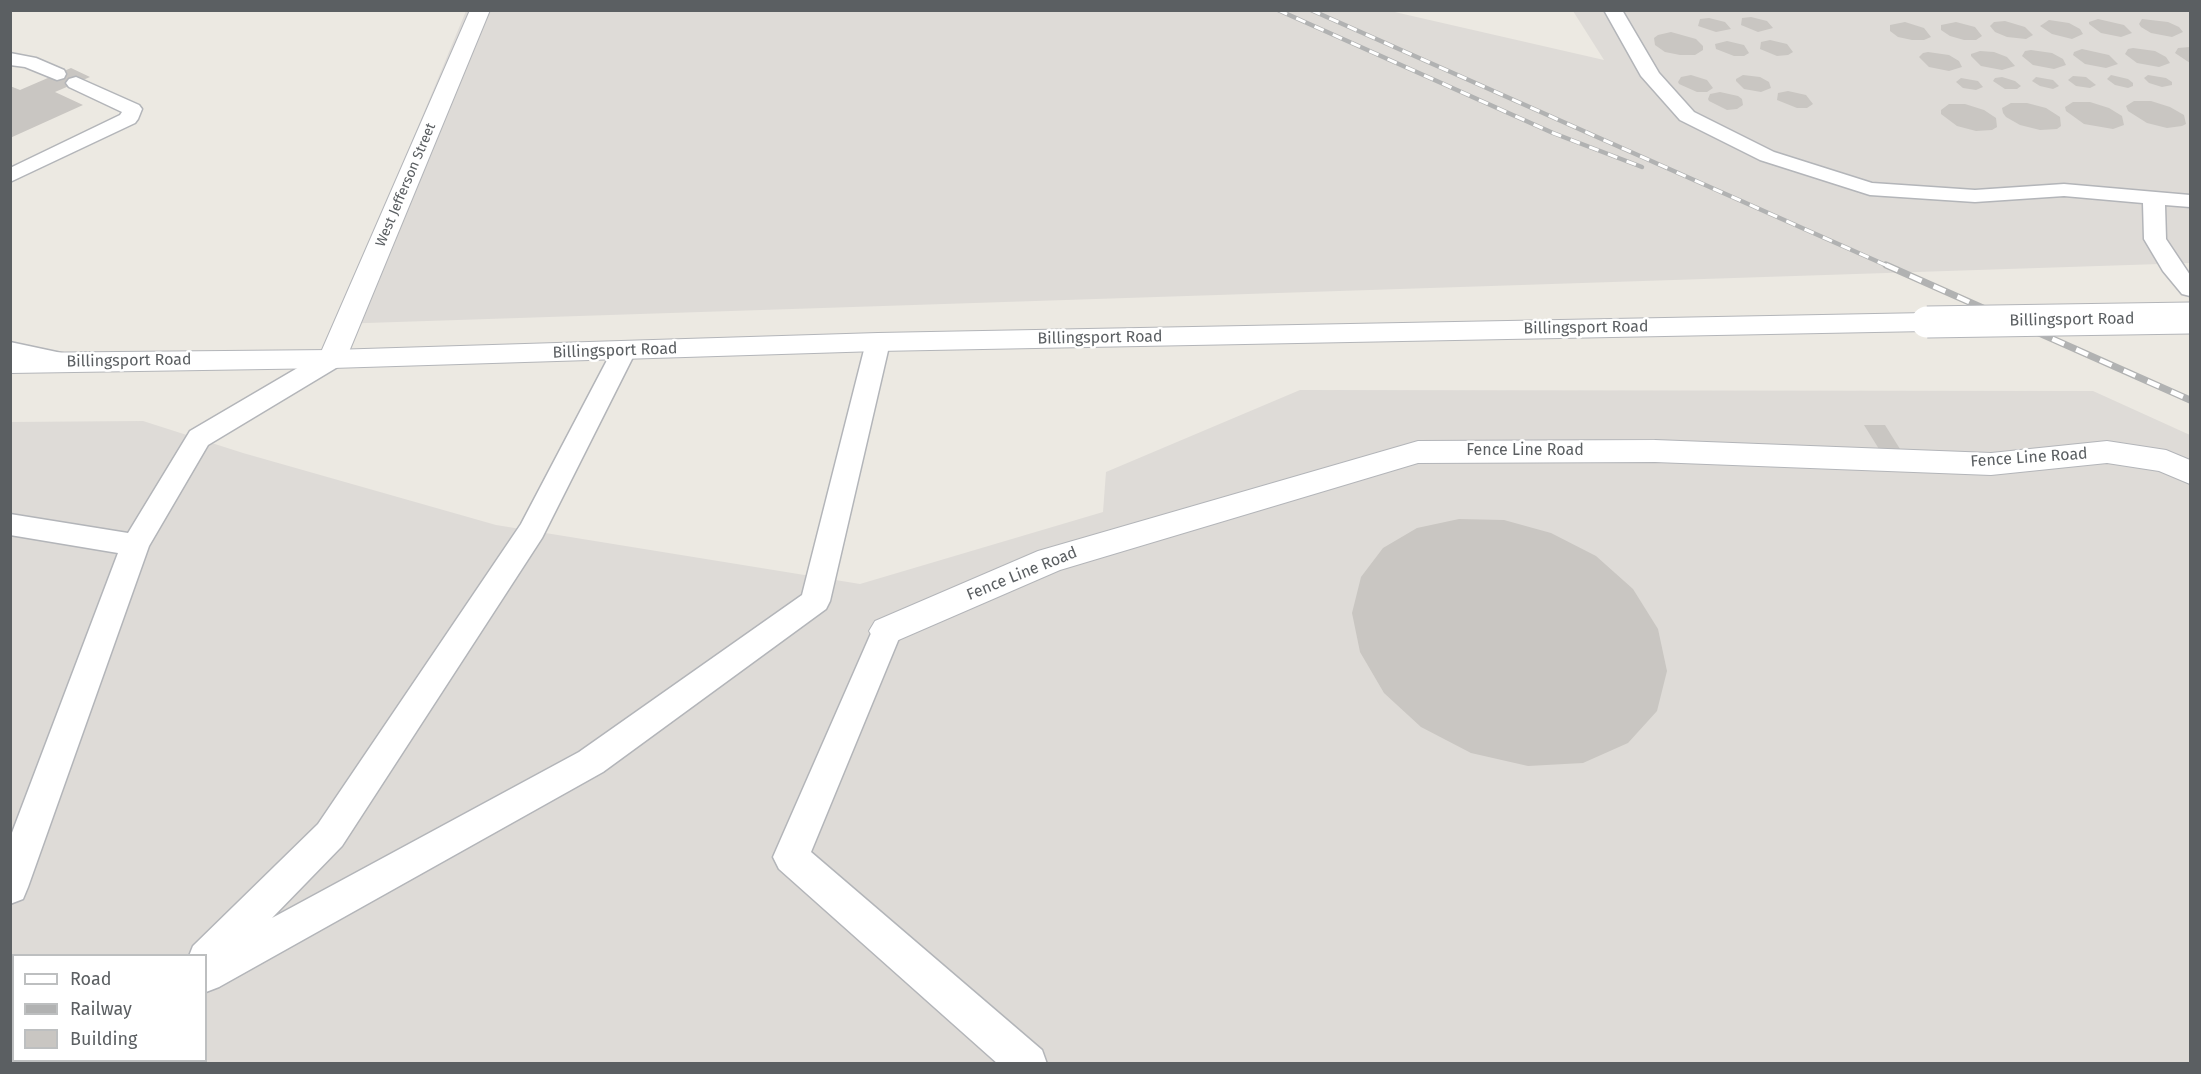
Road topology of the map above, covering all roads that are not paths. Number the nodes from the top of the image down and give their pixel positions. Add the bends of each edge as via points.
1 (480, 10) edge
2 (1613, 10) edge
3 (10, 58) edge
4 (57, 74) dead end
5 (76, 83) dead end
6 (10, 176) edge
7 (2154, 197) junction
8 (2190, 201) edge
9 (2190, 289) edge
10 (2190, 318) edge
11 (878, 342) junction
12 (10, 350) edge
13 (624, 351) junction
14 (332, 359) junction
15 (67, 362) junction
16 (10, 363) edge
17 (2190, 473) edge
18 (10, 524) edge
19 (135, 545) junction
20 (887, 631) joint
21 (10, 887) edge
22 (207, 958) edge
23 (207, 973) edge
24 (1028, 1064) edge

1 - 14 street, West Jefferson Street
2 - 7 lane via 1651,76 1688,116 1767,156 1870,189 1975,196 2064,190
3 - 4 lane
5 - 6 lane via 132,109 128,119
7 - 8 lane
7 - 9 lane via 2155,240
10 - 11 street, Billingsport Road, bridge
11 - 13 street, Billingsport Road
11 - 23 lane via 815,601 591,762
12 - 15 lane
13 - 14 street, Billingsport Road
13 - 22 lane via 532,530 330,836
14 - 15 street, Billingsport Road
14 - 19 lane via 198,438
15 - 16 street, Billingsport Road
17 - 20 street, Fence Line Road via 2166,461 2107,452 1991,464 1655,451 1418,452 1050,560
18 - 19 lane
19 - 21 lane
20 - 24 lane via 791,857

